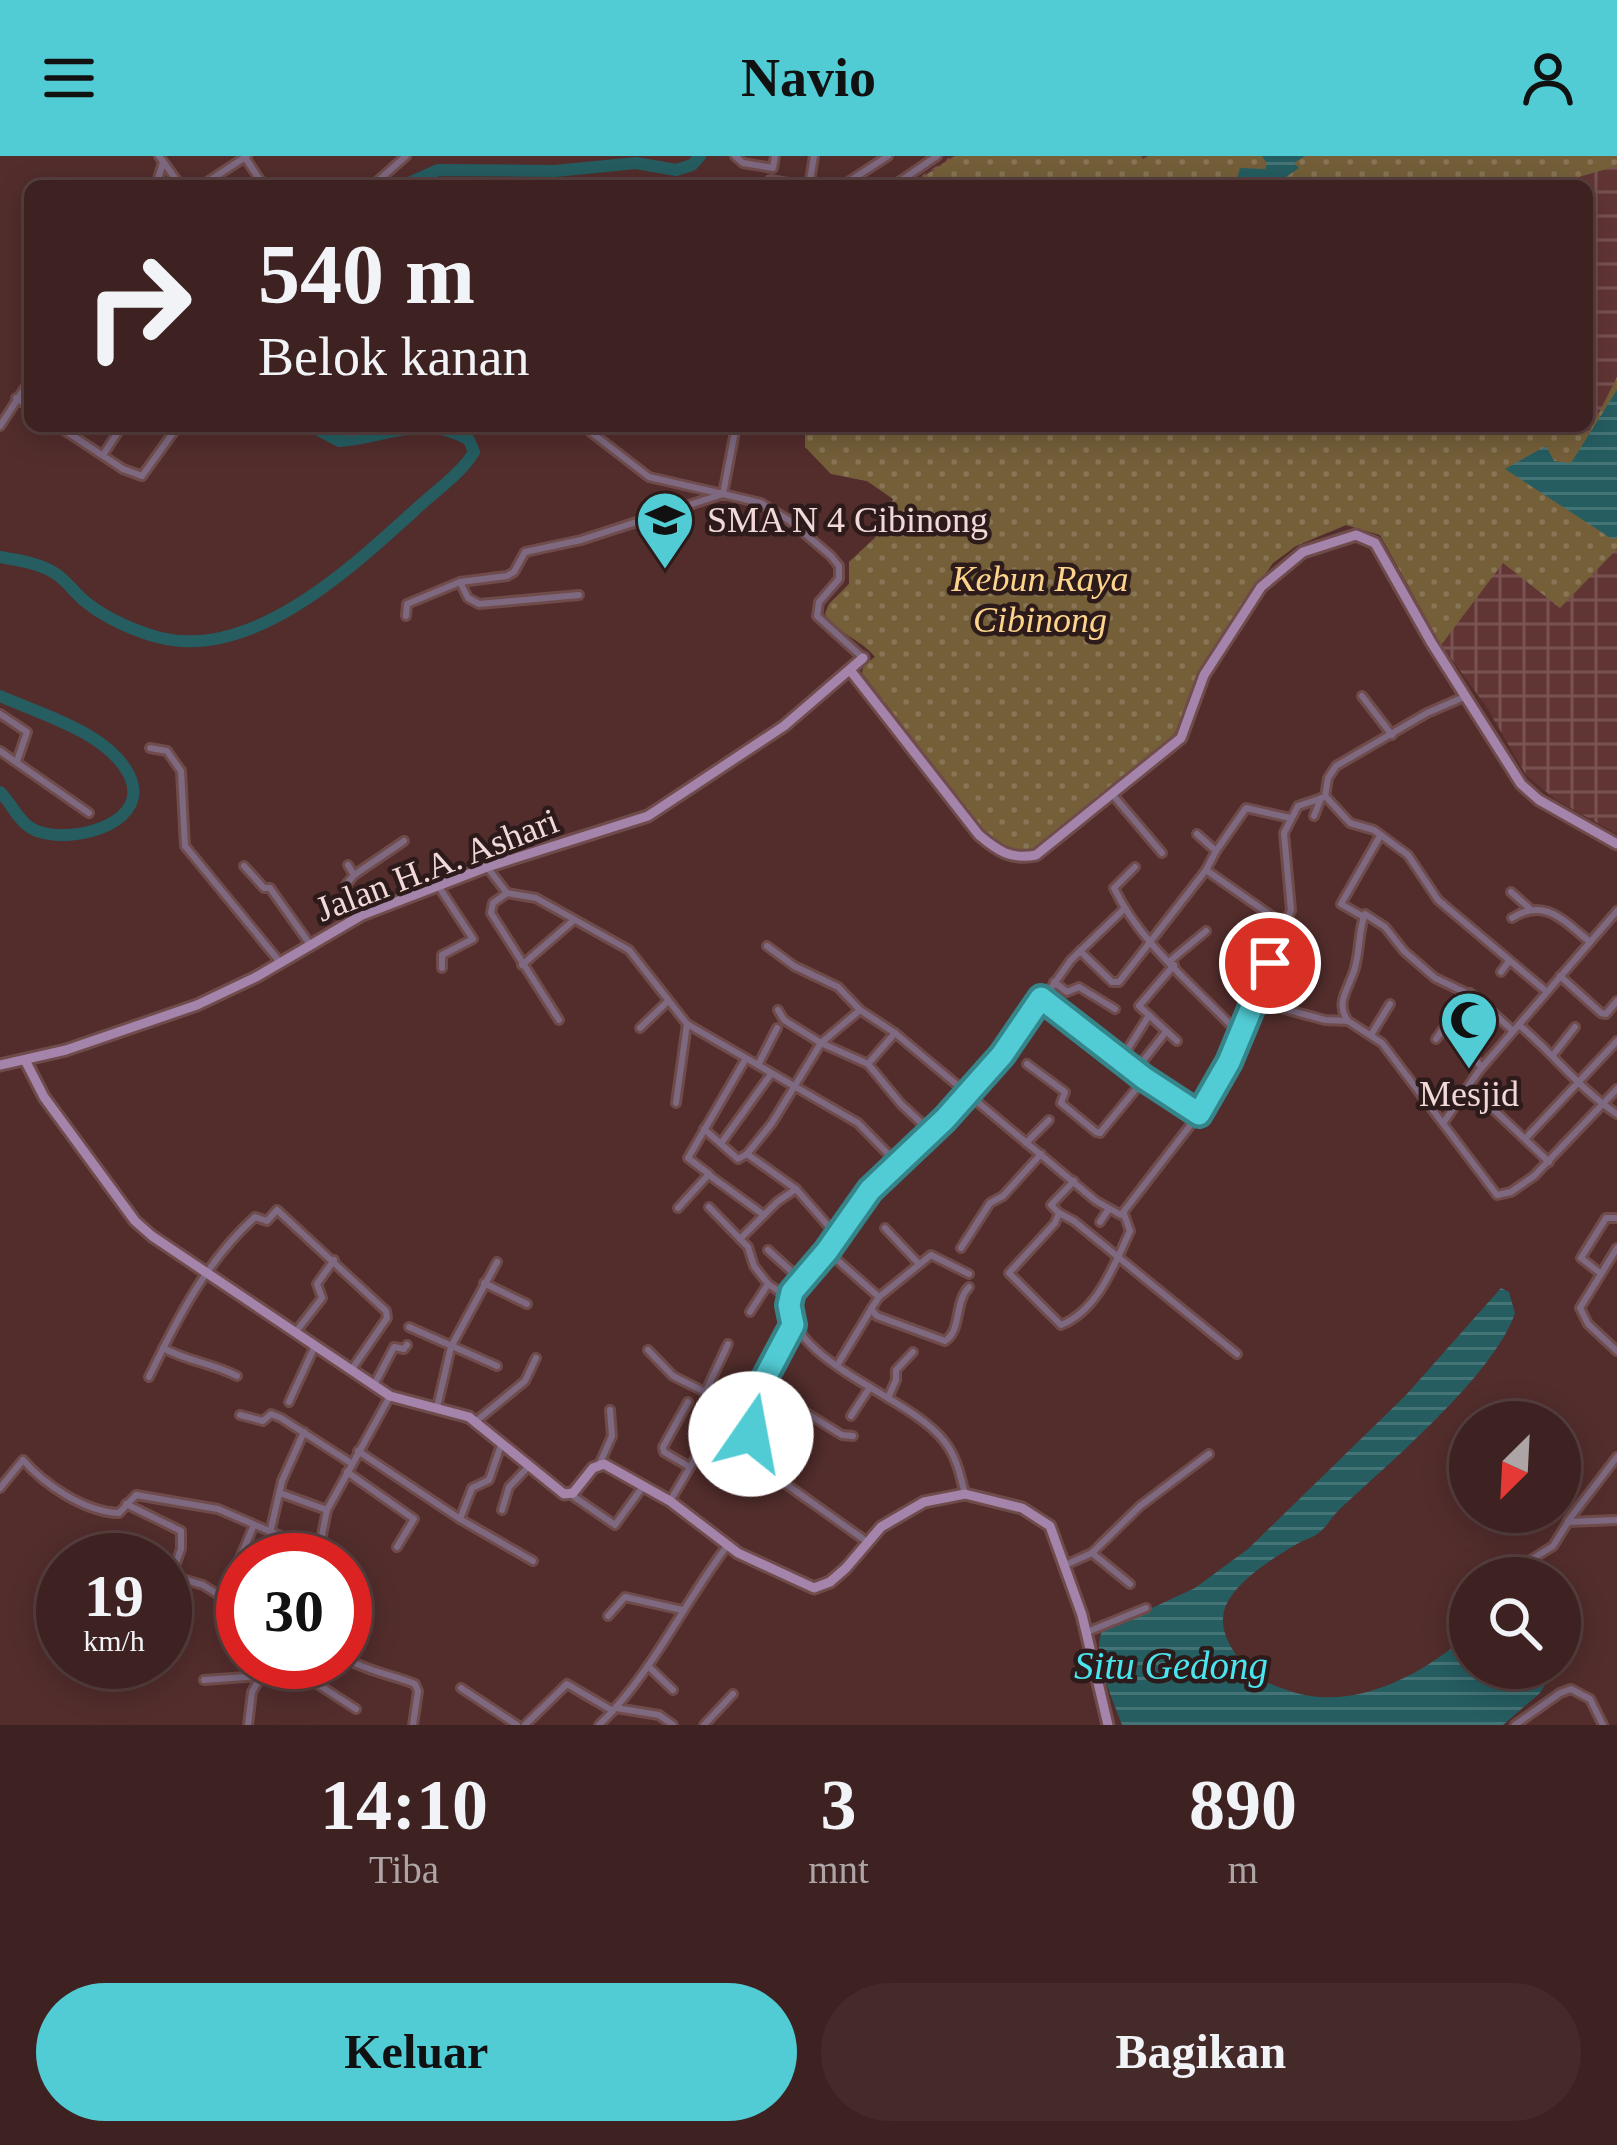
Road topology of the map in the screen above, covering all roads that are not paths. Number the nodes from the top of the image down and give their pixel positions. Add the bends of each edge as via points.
1 (406, 156) edge
2 (735, 156) edge
3 (775, 156) edge
4 (888, 156) edge
5 (937, 156) edge
6 (247, 157) edge
7 (772, 168) junction
8 (211, 180) edge
9 (379, 180) edge
10 (770, 180) edge
11 (851, 180) edge
12 (902, 180) edge
13 (24, 388) edge
14 (16, 398) junction
15 (24, 403) edge
16 (0, 426) edge
17 (70, 432) edge
18 (118, 432) edge
19 (174, 432) edge
20 (590, 432) edge
21 (735, 432) edge
22 (103, 455) junction
23 (723, 494) junction
24 (460, 582) junction
25 (579, 595) dead end
26 (406, 616) dead end
27 (863, 658) joint
28 (850, 670) junction
29 (1468, 695) junction
30 (1362, 696) dead end
31 (0, 714) edge
32 (1392, 735) junction
33 (150, 748) dead end
34 (0, 752) edge
35 (17, 760) junction
36 (1112, 794) junction
37 (1323, 797) junction
38 (89, 813) dead end
39 (1314, 816) dead end
40 (1290, 818) junction
41 (1197, 834) dead end
42 (1380, 836) junction
43 (404, 841) dead end
44 (1617, 844) edge
45 (1216, 851) junction
46 (1162, 854) dead end
47 (348, 865) dead end
48 (244, 866) dead end
49 (488, 867) junction
50 (1135, 867) dead end
51 (1206, 870) junction
52 (354, 874) junction
53 (439, 886) junction
54 (507, 892) junction
55 (1511, 892) dead end
56 (1529, 908) junction
57 (1124, 910) junction
58 (1617, 911) edge
59 (362, 915) junction
60 (1362, 916) junction
61 (1512, 918) dead end
62 (574, 920) junction
63 (1286, 926) junction
64 (1206, 931) dead end
65 (1590, 942) junction
66 (309, 943) junction
67 (1151, 943) junction
68 (767, 946) dead end
69 (1080, 951) junction
70 (279, 961) junction
71 (1509, 962) junction
72 (1172, 963) junction
73 (523, 965) junction
74 (442, 968) dead end
75 (1501, 972) dead end
76 (1560, 976) junction
77 (1054, 982) junction
78 (1546, 992) junction
79 (1470, 993) junction
80 (1041, 998) junction
81 (1255, 1001) junction
82 (1617, 1001) edge
83 (667, 1002) junction
84 (1390, 1004) dead end
85 (1115, 1009) dead end
86 (778, 1010) dead end
87 (860, 1010) junction
88 (1148, 1017) junction
89 (560, 1019) dead end
90 (1348, 1022) junction
91 (687, 1024) junction
92 (1575, 1027) dead end
93 (640, 1028) dead end
94 (777, 1028) dead end
95 (1516, 1028) junction
96 (895, 1033) junction
97 (1165, 1033) junction
98 (1371, 1035) junction
99 (1241, 1036) junction
100 (1436, 1039) dead end
101 (1177, 1041) dead end
102 (1617, 1041) edge
103 (821, 1043) junction
104 (1466, 1046) dead end
105 (1129, 1047) dead end
106 (1553, 1055) junction
107 (25, 1060) junction
108 (745, 1060) junction
109 (868, 1064) junction
110 (1027, 1064) dead end
111 (0, 1065) edge
112 (758, 1066) junction
113 (1482, 1068) junction
114 (1135, 1070) junction
115 (771, 1074) junction
116 (1144, 1078) junction
117 (1579, 1085) junction
118 (796, 1088) junction
119 (1617, 1089) edge
120 (966, 1094) junction
121 (676, 1103) dead end
122 (1605, 1106) junction
123 (1492, 1108) dead end
124 (1199, 1114) junction
125 (1617, 1114) edge
126 (1049, 1120) dead end
127 (1444, 1122) junction
128 (704, 1129) junction
129 (931, 1132) junction
130 (1526, 1138) junction
131 (722, 1142) junction
132 (1026, 1143) junction
133 (747, 1154) junction
134 (1041, 1154) junction
135 (1549, 1162) junction
136 (897, 1163) junction
137 (709, 1174) junction
138 (1074, 1180) junction
139 (796, 1189) junction
140 (709, 1207) dead end
141 (678, 1208) dead end
142 (1108, 1210) junction
143 (1059, 1213) junction
144 (1124, 1214) junction
145 (764, 1215) junction
146 (1617, 1218) edge
147 (1100, 1222) dead end
148 (885, 1228) dead end
149 (837, 1236) junction
150 (740, 1239) junction
151 (961, 1248) dead end
152 (1617, 1249) edge
153 (768, 1250) dead end
154 (827, 1251) junction
155 (334, 1260) junction
156 (1118, 1260) junction
157 (497, 1262) dead end
158 (919, 1264) junction
159 (969, 1274) dead end
160 (1600, 1274) junction
161 (205, 1275) junction
162 (801, 1280) junction
163 (484, 1283) junction
164 (768, 1284) junction
165 (969, 1287) dead end
166 (879, 1297) junction
167 (789, 1298) junction
168 (527, 1304) dead end
169 (871, 1309) junction
170 (750, 1312) dead end
171 (793, 1325) junction
172 (409, 1327) dead end
173 (295, 1334) junction
174 (728, 1344) dead end
175 (407, 1345) dead end
176 (451, 1347) junction
177 (164, 1348) junction
178 (314, 1348) junction
179 (648, 1350) dead end
180 (1617, 1351) edge
181 (913, 1352) dead end
182 (1237, 1354) dead end
183 (536, 1358) dead end
184 (838, 1364) junction
185 (497, 1366) dead end
186 (350, 1372) junction
187 (237, 1376) dead end
188 (149, 1377) dead end
189 (374, 1385) junction
190 (761, 1385) junction
191 (869, 1387) junction
192 (706, 1391) junction
193 (390, 1396) junction
194 (888, 1397) junction
195 (289, 1402) dead end
196 (688, 1402) dead end
197 (729, 1404) junction
198 (437, 1408) junction
199 (743, 1408) junction
200 (610, 1410) dead end
201 (241, 1415) dead end
202 (851, 1416) dead end
203 (476, 1422) junction
204 (304, 1432) junction
205 (853, 1436) dead end
206 (799, 1444) dead end
207 (501, 1445) junction
208 (358, 1451) junction
209 (1209, 1454) dead end
210 (1617, 1457) edge
211 (600, 1463) junction
212 (529, 1466) junction
213 (688, 1466) junction
214 (349, 1467) junction
215 (782, 1482) dead end
216 (644, 1485) junction
217 (0, 1488) edge
218 (279, 1493) junction
219 (570, 1494) junction
220 (965, 1494) junction
221 (670, 1501) junction
222 (126, 1504) junction
223 (1581, 1505) edge
224 (327, 1510) junction
225 (502, 1510) dead end
226 (460, 1519) junction
227 (1617, 1520) edge
228 (1581, 1521) edge
229 (253, 1527) junction
230 (182, 1533) edge
231 (250, 1533) edge
232 (270, 1533) joint
233 (322, 1533) edge
234 (1561, 1533) edge
235 (866, 1541) junction
236 (727, 1546) junction
237 (398, 1547) dead end
238 (1092, 1553) junction
239 (1535, 1557) edge
240 (533, 1561) dead end
241 (1064, 1566) junction
242 (1130, 1585) dead end
243 (1146, 1608) dead end
244 (682, 1610) junction
245 (608, 1616) dead end
246 (1087, 1632) junction
247 (648, 1666) junction
248 (372, 1672) edge
249 (216, 1679) edge
250 (204, 1680) dead end
251 (461, 1688) dead end
252 (254, 1689) edge
253 (325, 1689) edge
254 (674, 1690) dead end
255 (734, 1694) dead end
256 (356, 1709) dead end
257 (614, 1709) junction
258 (248, 1725) edge
259 (413, 1725) edge
260 (521, 1725) edge
261 (599, 1725) edge
262 (673, 1725) edge
263 (704, 1725) edge
264 (1108, 1725) edge
265 (1515, 1725) edge
266 (1603, 1725) edge

1 - 9 street
2 - 7 street
3 - 7 street
4 - 11 street
5 - 12 street
6 - 8 street
7 - 10 street
13 - 14 street
14 - 15 street
14 - 16 street
17 - 22 street
18 - 22 street
19 - 22 street via 142,476
20 - 23 street via 640,473
21 - 23 street
23 - 24 street via 525,552 507,576
23 - 27 street via 767,506 831,556 839,579 817,616
24 - 25 street via 478,604
24 - 26 street via 407,604
27 - 28 street, Jalan H.A. Ashari
28 - 36 street via 979,835 1002,853 1036,855
28 - 49 street, Jalan H.A. Ashari via 768,738 648,816
29 - 32 street
29 - 36 street via 1375,543 1344,536 1304,552 1261,587 1204,675 1184,735
29 - 44 street via 1521,784
30 - 32 street
31 - 35 street via 27,732
32 - 37 street via 1336,766
33 - 70 street via 167,752 181,771 189,854
34 - 35 street
35 - 38 street
36 - 46 street
37 - 39 street
37 - 40 street
37 - 42 street via 1343,818
40 - 45 street via 1246,808
40 - 63 street via 1282,842
41 - 45 street
42 - 60 street via 1341,904
42 - 71 street
43 - 52 street
45 - 51 street
47 - 52 street
48 - 66 street
49 - 53 street, Jalan H.A. Ashari
49 - 54 street
50 - 57 street via 1114,888
51 - 63 street
51 - 67 street
52 - 59 street via 345,886
53 - 59 street, Jalan H.A. Ashari
53 - 74 street via 473,939 442,955
54 - 62 street
54 - 73 street via 490,909
55 - 56 street
56 - 61 street
56 - 65 street
57 - 67 street
57 - 69 street
58 - 65 street
59 - 66 street, Jalan H.A. Ashari
60 - 79 street via 1371,915 1436,978
60 - 90 street via 1342,1005
62 - 73 street
62 - 83 street via 629,950
63 - 81 street
64 - 72 street
65 - 76 street
66 - 70 street, Jalan H.A. Ashari
67 - 69 street via 1116,983
67 - 72 street
68 - 87 street via 838,987
69 - 77 street
70 - 107 street, Jalan H.A. Ashari via 197,1005
71 - 75 street
71 - 78 street
72 - 88 street via 1140,1003
72 - 99 street
73 - 89 street
76 - 78 street
76 - 82 street via 1601,1012
77 - 80 street
77 - 85 street
78 - 95 street
79 - 95 street
79 - 100 street
80 - 114 street
80 - 120 street
81 - 90 street
81 - 99 street
83 - 91 street
83 - 93 street
84 - 98 street
86 - 103 street
87 - 96 street
87 - 103 street
88 - 97 street
88 - 105 street
90 - 98 street
91 - 108 street
91 - 121 street
92 - 106 street
94 - 112 street
95 - 106 street
95 - 113 street
96 - 109 street
96 - 120 street
97 - 101 street
97 - 114 street
98 - 127 street
99 - 124 street
102 - 117 street
103 - 109 street
103 - 118 street
104 - 113 street
106 - 117 street
107 - 111 street, Jalan H.A. Ashari
107 - 161 street via 135,1221
108 - 112 street
108 - 128 street
109 - 129 street
110 - 116 street via 1065,1092 1063,1106 1096,1132
112 - 115 street
113 - 127 street
114 - 116 street
115 - 118 street
115 - 131 street
116 - 124 street
117 - 122 street
117 - 130 street
118 - 133 street
118 - 136 street via 865,1128
119 - 122 street
120 - 129 street
120 - 132 street
122 - 125 street
122 - 135 street
123 - 130 street
124 - 144 street
126 - 132 street
127 - 135 street via 1497,1196
128 - 131 street
128 - 137 street via 688,1160
129 - 136 street
130 - 135 street
131 - 133 street via 737,1160
132 - 134 street
133 - 139 street
134 - 138 street
134 - 151 street via 990,1203
136 - 149 street
137 - 141 street
137 - 145 street
138 - 142 street
138 - 143 street via 1052,1204
139 - 145 street
139 - 149 street
140 - 150 street
142 - 144 street
142 - 147 street
143 - 156 street
143 - 156 street via 1009,1277 1058,1324 1100,1292
144 - 156 street via 1130,1231
145 - 150 street
146 - 160 street via 1606,1219 1582,1258
148 - 158 street
149 - 154 street
150 - 164 street
152 - 160 street
153 - 162 street
154 - 162 street
154 - 166 street
155 - 161 street via 277,1210 235,1235
155 - 173 street via 317,1284 322,1298
155 - 186 street via 388,1315
156 - 182 street
157 - 163 street
158 - 159 street via 933,1255
158 - 166 street
160 - 180 street via 1580,1311
161 - 173 street
161 - 177 street
162 - 167 street
163 - 168 street
163 - 176 street
164 - 167 street
164 - 170 street
165 - 169 street via 949,1340
166 - 169 street
167 - 171 street
169 - 184 street
171 - 184 street
171 - 190 street
172 - 176 street
173 - 178 street
174 - 192 street
175 - 189 street via 394,1347
176 - 185 street
176 - 198 street
177 - 187 street
177 - 188 street
178 - 186 street
178 - 195 street
179 - 192 street via 673,1376
181 - 194 street via 896,1370
183 - 203 street via 525,1381
184 - 191 street
186 - 189 street
189 - 193 street
190 - 199 street
190 - 205 street
191 - 194 street
191 - 202 street
192 - 197 street
193 - 198 street
193 - 208 street
194 - 220 street via 944,1440
196 - 213 street via 663,1448
197 - 199 street
197 - 213 street
198 - 203 street
199 - 206 street via 752,1436 788,1460
200 - 211 street via 612,1436
201 - 204 street via 263,1421 272,1414
203 - 207 street
204 - 214 street
204 - 218 street
207 - 212 street
207 - 226 street via 489,1480 472,1488
208 - 214 street
208 - 226 street
209 - 238 street
210 - 223 street
211 - 216 street
211 - 219 street
212 - 219 street
212 - 225 street via 509,1487
213 - 221 street
214 - 224 street
214 - 237 street via 415,1520
215 - 235 street
216 - 219 street via 615,1525
216 - 221 street
217 - 222 street via 22,1460 67,1495 110,1514
218 - 224 street
218 - 232 street
220 - 235 street via 919,1504
220 - 241 street via 1022,1508 1050,1527
221 - 236 street
222 - 229 street via 150,1496 210,1507
222 - 230 street
224 - 233 street
226 - 240 street
227 - 228 street
229 - 231 street
229 - 232 street
234 - 239 street
235 - 236 street via 846,1568 814,1588
236 - 244 street
238 - 241 street
238 - 242 street
241 - 246 street
243 - 246 street
244 - 245 street via 625,1597
244 - 247 street
246 - 264 street
247 - 254 street
247 - 257 street
248 - 259 street via 416,1684
249 - 250 street
251 - 260 street
252 - 258 street
253 - 256 street
255 - 263 street
257 - 260 street via 567,1684
257 - 261 street
257 - 262 street
265 - 266 street via 1571,1689 1590,1699

